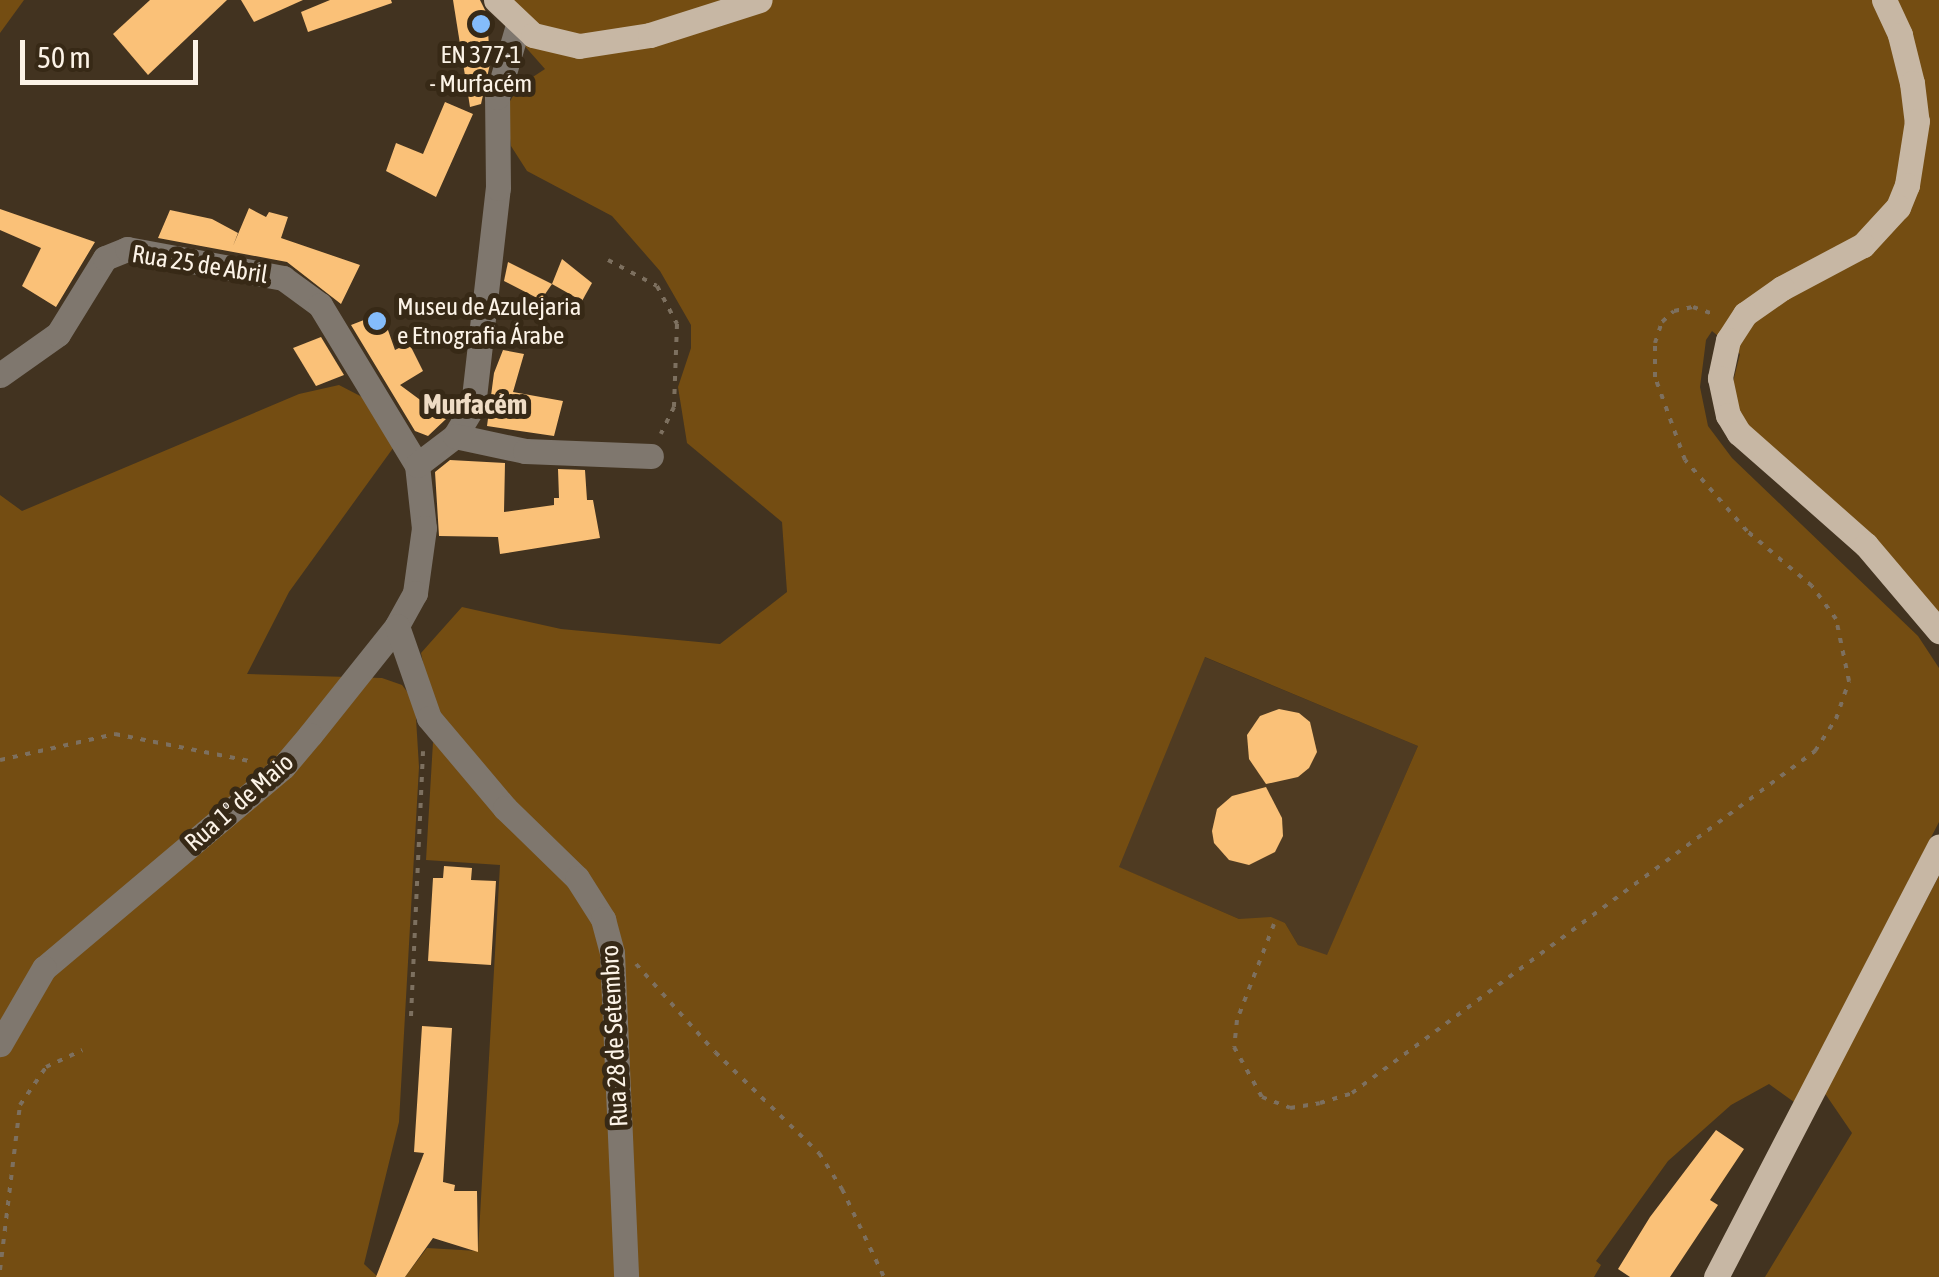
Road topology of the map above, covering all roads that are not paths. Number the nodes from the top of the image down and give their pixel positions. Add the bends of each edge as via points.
1 (496, 0) edge
2 (760, 0) edge
3 (1884, 0) edge
4 (518, 25) junction
5 (0, 375) edge
6 (456, 436) junction
7 (651, 456) road end
8 (417, 465) junction
9 (397, 626) junction
10 (1939, 631) edge
11 (1939, 846) edge
12 (0, 1044) edge
13 (626, 1277) edge
14 (1716, 1277) edge

1 - 4 main road
2 - 4 main road via 650,35 579,46 543,39
3 - 10 main road via 1900,36 1916,122 1911,171 1898,207 1864,245 1772,294 1736,326 1720,378 1739,434 1866,545
4 - 6 street via 497,97 498,188 473,406
5 - 8 street, Rua 25 de Abril via 58,334 106,258 126,249 284,278 320,305
6 - 7 street via 525,451
6 - 8 street
8 - 9 street, Rua 1º de Maio via 424,528 414,594
9 - 12 street, Rua 1º de Maio via 283,767 44,968
9 - 13 street, Rua 28 de Setembro via 429,718 480,782 587,890 608,936
11 - 14 main road

